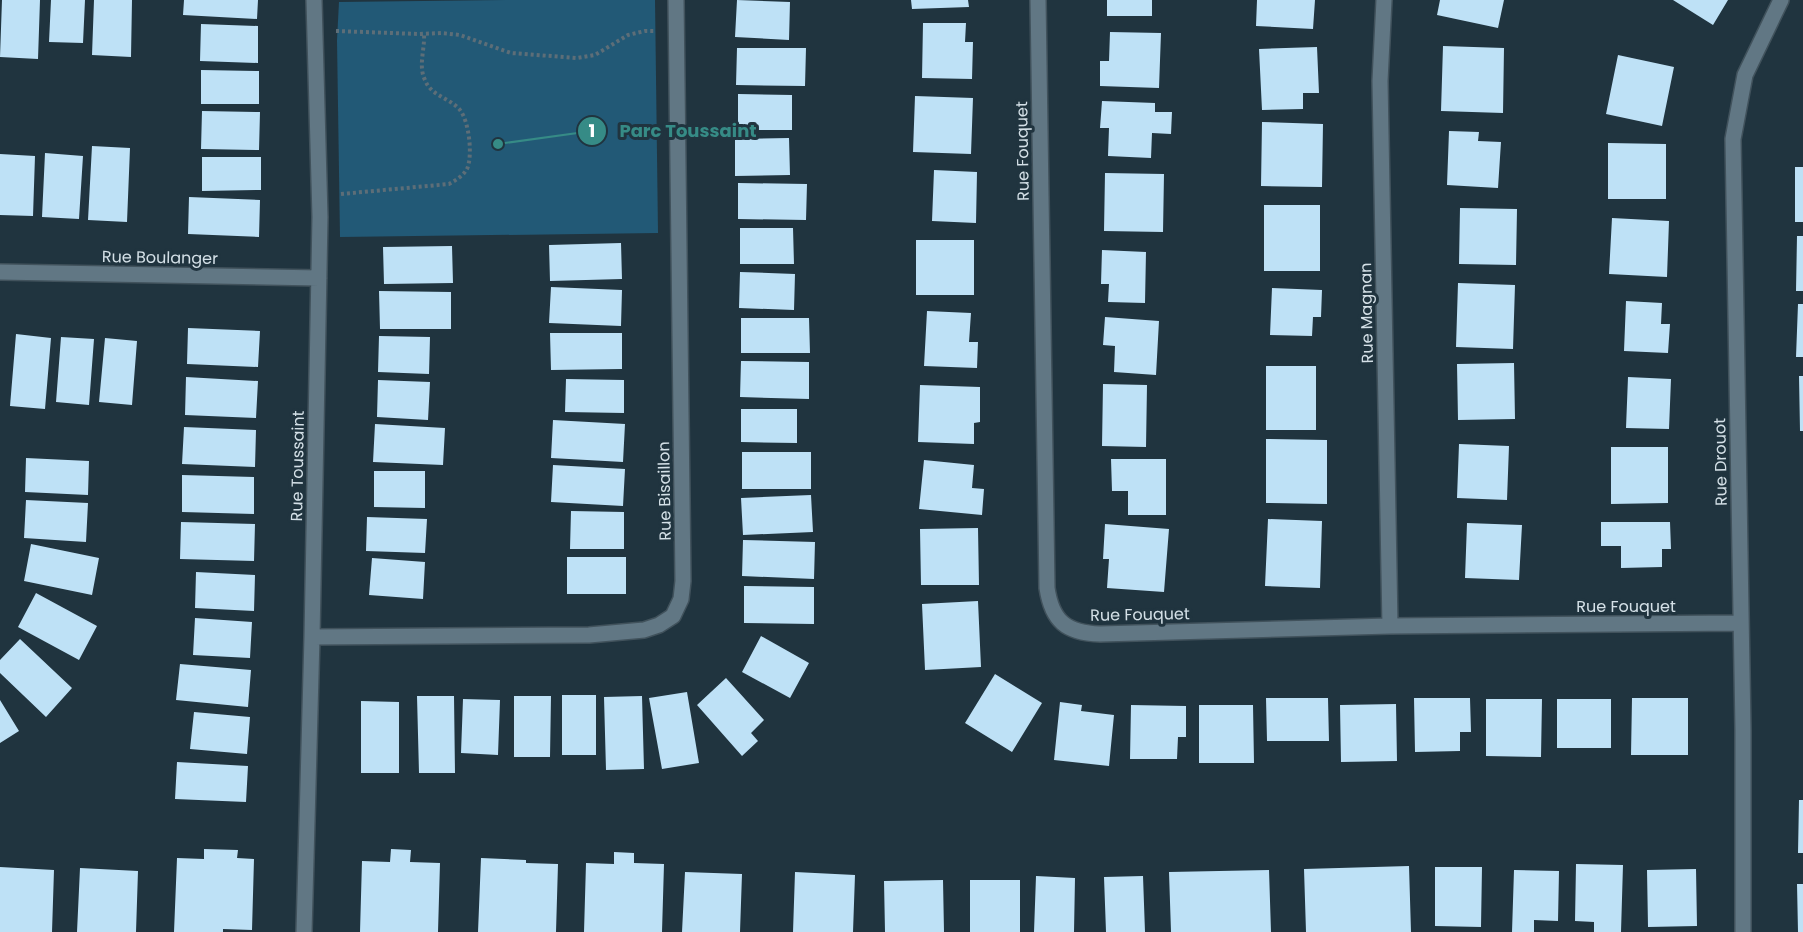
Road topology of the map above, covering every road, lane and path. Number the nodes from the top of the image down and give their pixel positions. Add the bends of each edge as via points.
1 (314, 0) edge
2 (676, 0) edge
3 (1038, 0) edge
4 (1384, 0) edge
5 (1781, 0) edge
6 (676, 30) junction
7 (316, 31) junction
8 (424, 34) junction
9 (319, 197) junction
10 (0, 272) edge
11 (319, 278) junction
12 (1740, 623) junction
13 (1390, 626) junction
14 (312, 637) junction
15 (304, 932) edge
16 (1743, 932) edge

1 - 7 street, Rue Toussaint
2 - 6 street, Rue Bisaillon
3 - 13 street, Rue Fouquet via 1047,588 1056,617 1073,631 1085,634
4 - 13 street, Rue Magnan via 1380,81
5 - 12 street, Rue Drouot via 1744,75 1733,139
6 - 8 path via 628,35 595,55 577,58 512,53 460,35
6 - 14 street, Rue Bisaillon via 683,581 681,599 673,616 644,630 597,635
7 - 8 path
7 - 9 street, Rue Toussaint
8 - 9 path via 424,80 462,111 466,121 470,154 466,169 456,181 442,186
9 - 11 street, Rue Toussaint
10 - 11 street, Rue Boulanger
11 - 14 street, Rue Toussaint
12 - 13 street, Rue Fouquet
12 - 16 street, Rue Drouot
14 - 15 street, Rue Toussaint

